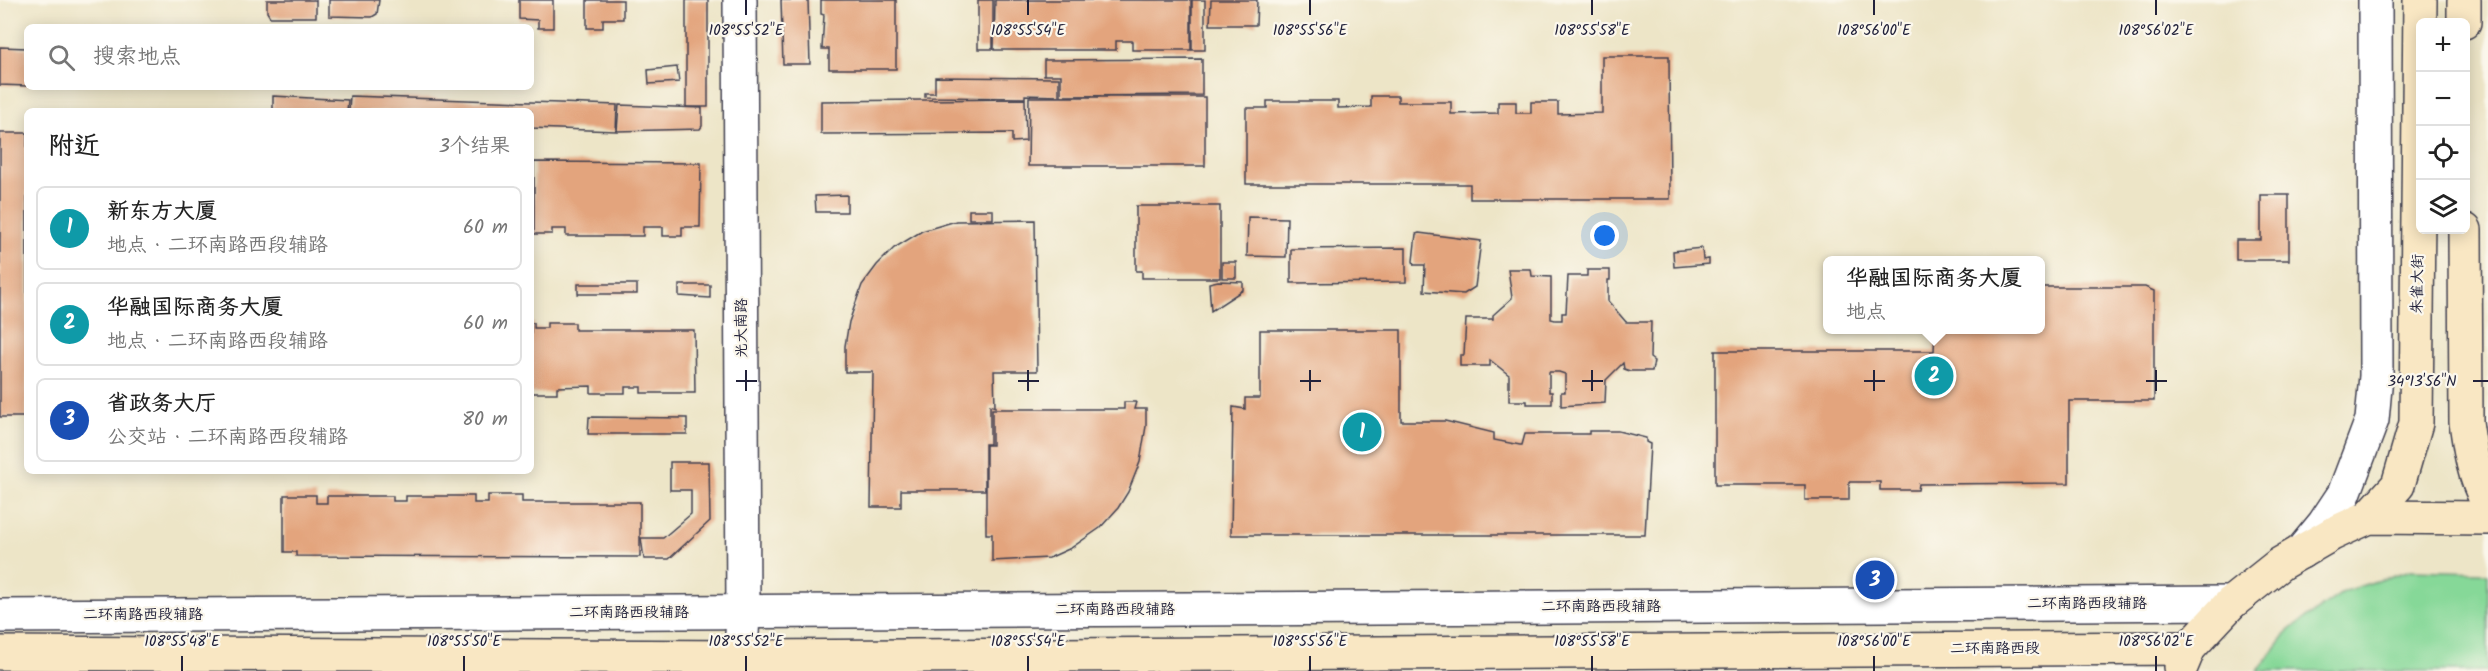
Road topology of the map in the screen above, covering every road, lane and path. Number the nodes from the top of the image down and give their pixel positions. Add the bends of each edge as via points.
1 (740, 0) edge
2 (2375, 0) edge
3 (2420, 0) edge
4 (2464, 0) edge
5 (2464, 18) edge
6 (2465, 234) edge
7 (2488, 503) edge
8 (2369, 517) junction
9 (2488, 518) edge
10 (2301, 552) junction
11 (2230, 603) junction
12 (743, 612) junction
13 (0, 616) edge
14 (0, 653) edge
15 (2184, 660) edge
16 (739, 664) edge

1 - 12 street, 光大南路
2 - 10 street via 2376,375 2372,420 2344,494
3 - 8 main road, 朱雀大街 via 2416,423 2398,485
4 - 5 main road
6 - 7 main road via 2466,422 2479,487
8 - 9 main road
8 - 10 main road
10 - 11 main road
11 - 12 street, 二环南路西段辅路
11 - 15 main road
12 - 13 street, 二环南路西段辅路
12 - 16 street, 光大南路
14 - 16 main road, 二环南路西段
15 - 16 main road, 二环南路西段

